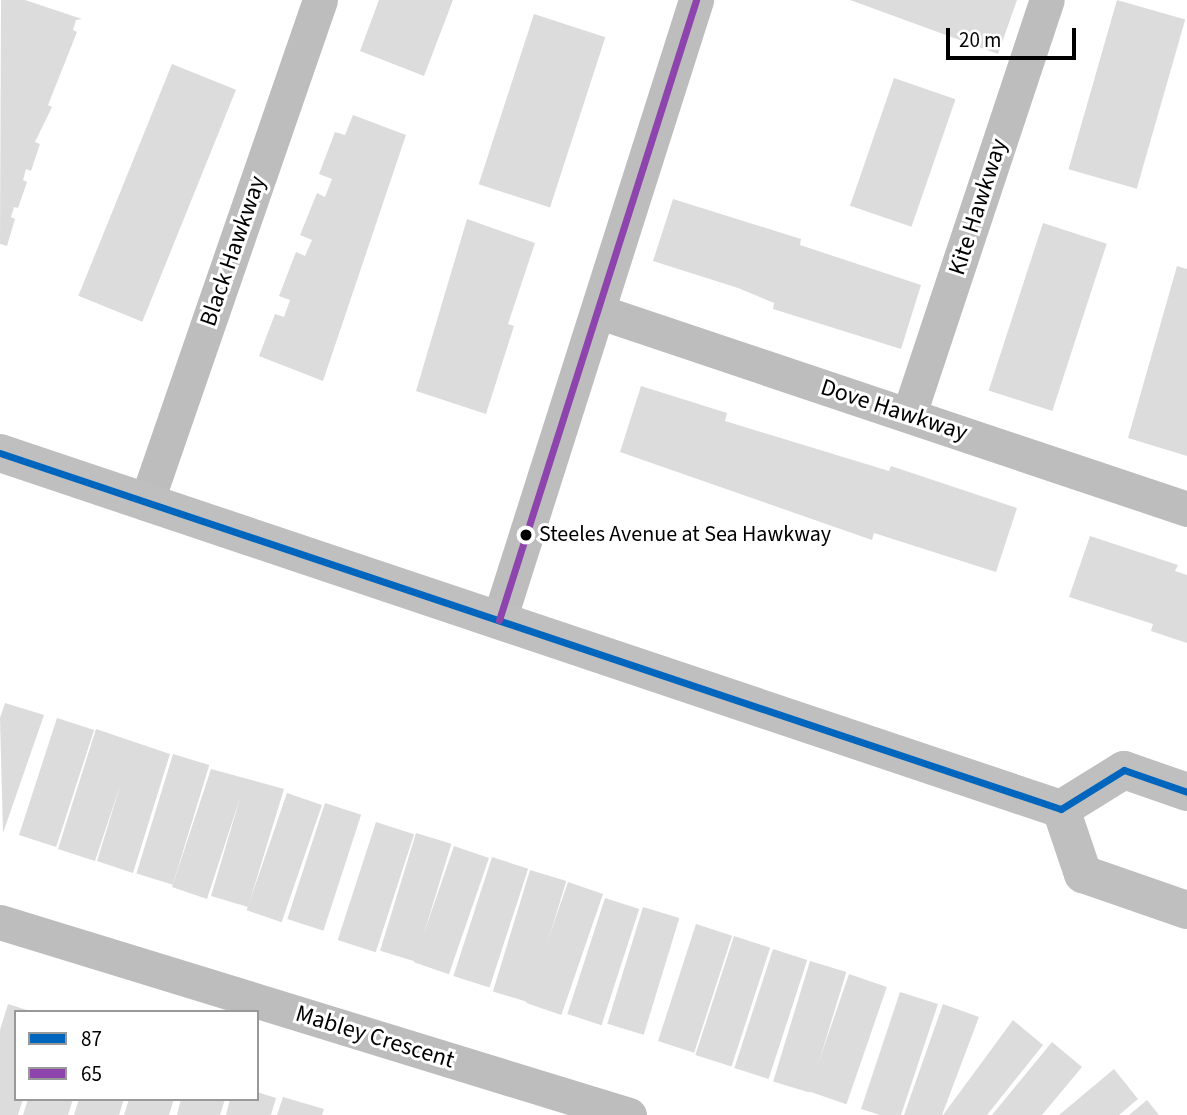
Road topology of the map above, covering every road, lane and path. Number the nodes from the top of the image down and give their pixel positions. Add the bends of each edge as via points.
1 (320, 0) edge
2 (696, 0) edge
3 (1046, 0) edge
4 (600, 312) junction
5 (909, 414) junction
6 (0, 453) edge
7 (146, 503) junction
8 (1187, 509) edge
9 (499, 620) junction
10 (1187, 792) edge
11 (1060, 809) junction
12 (1187, 910) edge
13 (0, 922) edge
14 (629, 1115) edge

1 - 7 street, Black Hawkway
2 - 4 street
3 - 5 street, Kite Hawkway
4 - 5 street, Dove Hawkway
4 - 9 street
5 - 8 street, Dove Hawkway
6 - 7 main road
7 - 9 main road
9 - 11 main road
10 - 11 main road via 1124,770
11 - 12 main road via 1083,874
13 - 14 street, Mabley Crescent

